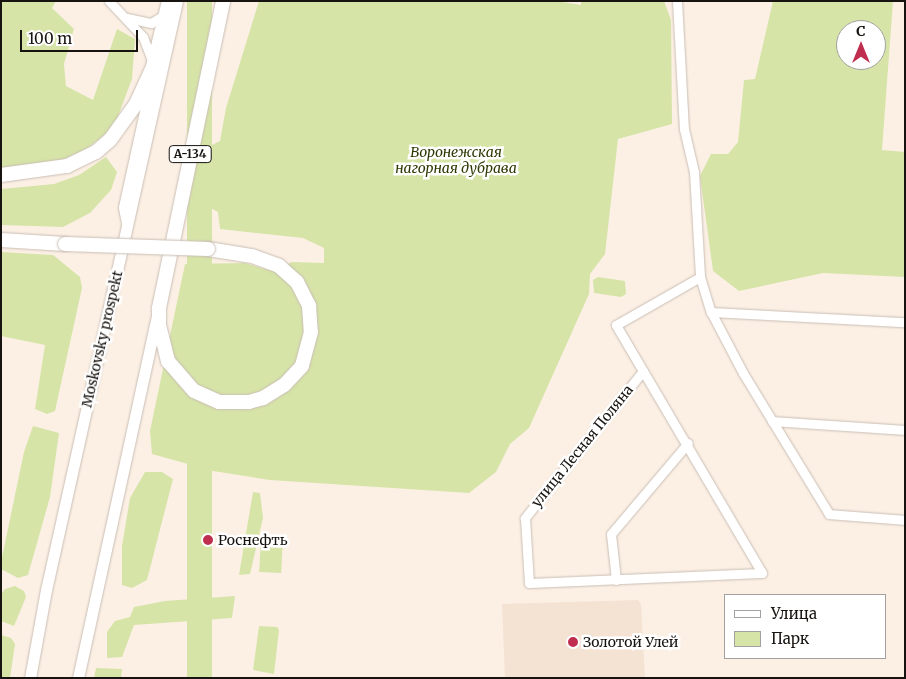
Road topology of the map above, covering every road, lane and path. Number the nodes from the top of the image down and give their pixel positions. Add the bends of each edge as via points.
1 (109, 1) edge
2 (177, 1) edge
3 (223, 1) edge
4 (678, 1) edge
5 (167, 7) edge
6 (127, 18) junction
7 (153, 68) junction
8 (1, 175) edge
9 (127, 228) junction
10 (1, 240) edge
11 (700, 277) junction
12 (159, 308) junction
13 (711, 312) junction
14 (905, 322) edge
15 (643, 371) junction
16 (772, 421) junction
17 (905, 430) edge
18 (688, 443) junction
19 (905, 520) edge
20 (616, 580) junction
21 (30, 678) edge
22 (78, 678) edge

1 - 6 street
2 - 9 main road, Moskovsky prospekt
3 - 12 highway, А-134
4 - 11 street via 680,89 684,129 694,172
5 - 6 street via 151,23
5 - 7 highway
6 - 7 street via 147,45
7 - 8 highway via 124,125 96,152 52,170
7 - 9 street via 124,207
9 - 21 main road, Moskovsky prospekt via 46,590
10 - 12 highway, bridge via 208,249 266,261 279,266 297,282 309,306 311,332 307,355 294,376 274,393 249,402 219,402 206,398 177,374 168,361 160,340
11 - 13 street
11 - 15 street, улица Лесная Поляна via 616,326
12 - 22 main road
13 - 14 street
13 - 16 street
15 - 18 street, улица Лесная Поляна
15 - 20 street, улица Лесная Поляна via 525,518 529,583
16 - 17 street
16 - 19 street via 829,514
18 - 20 street via 612,534
18 - 20 street, улица Лесная Поляна via 762,573

